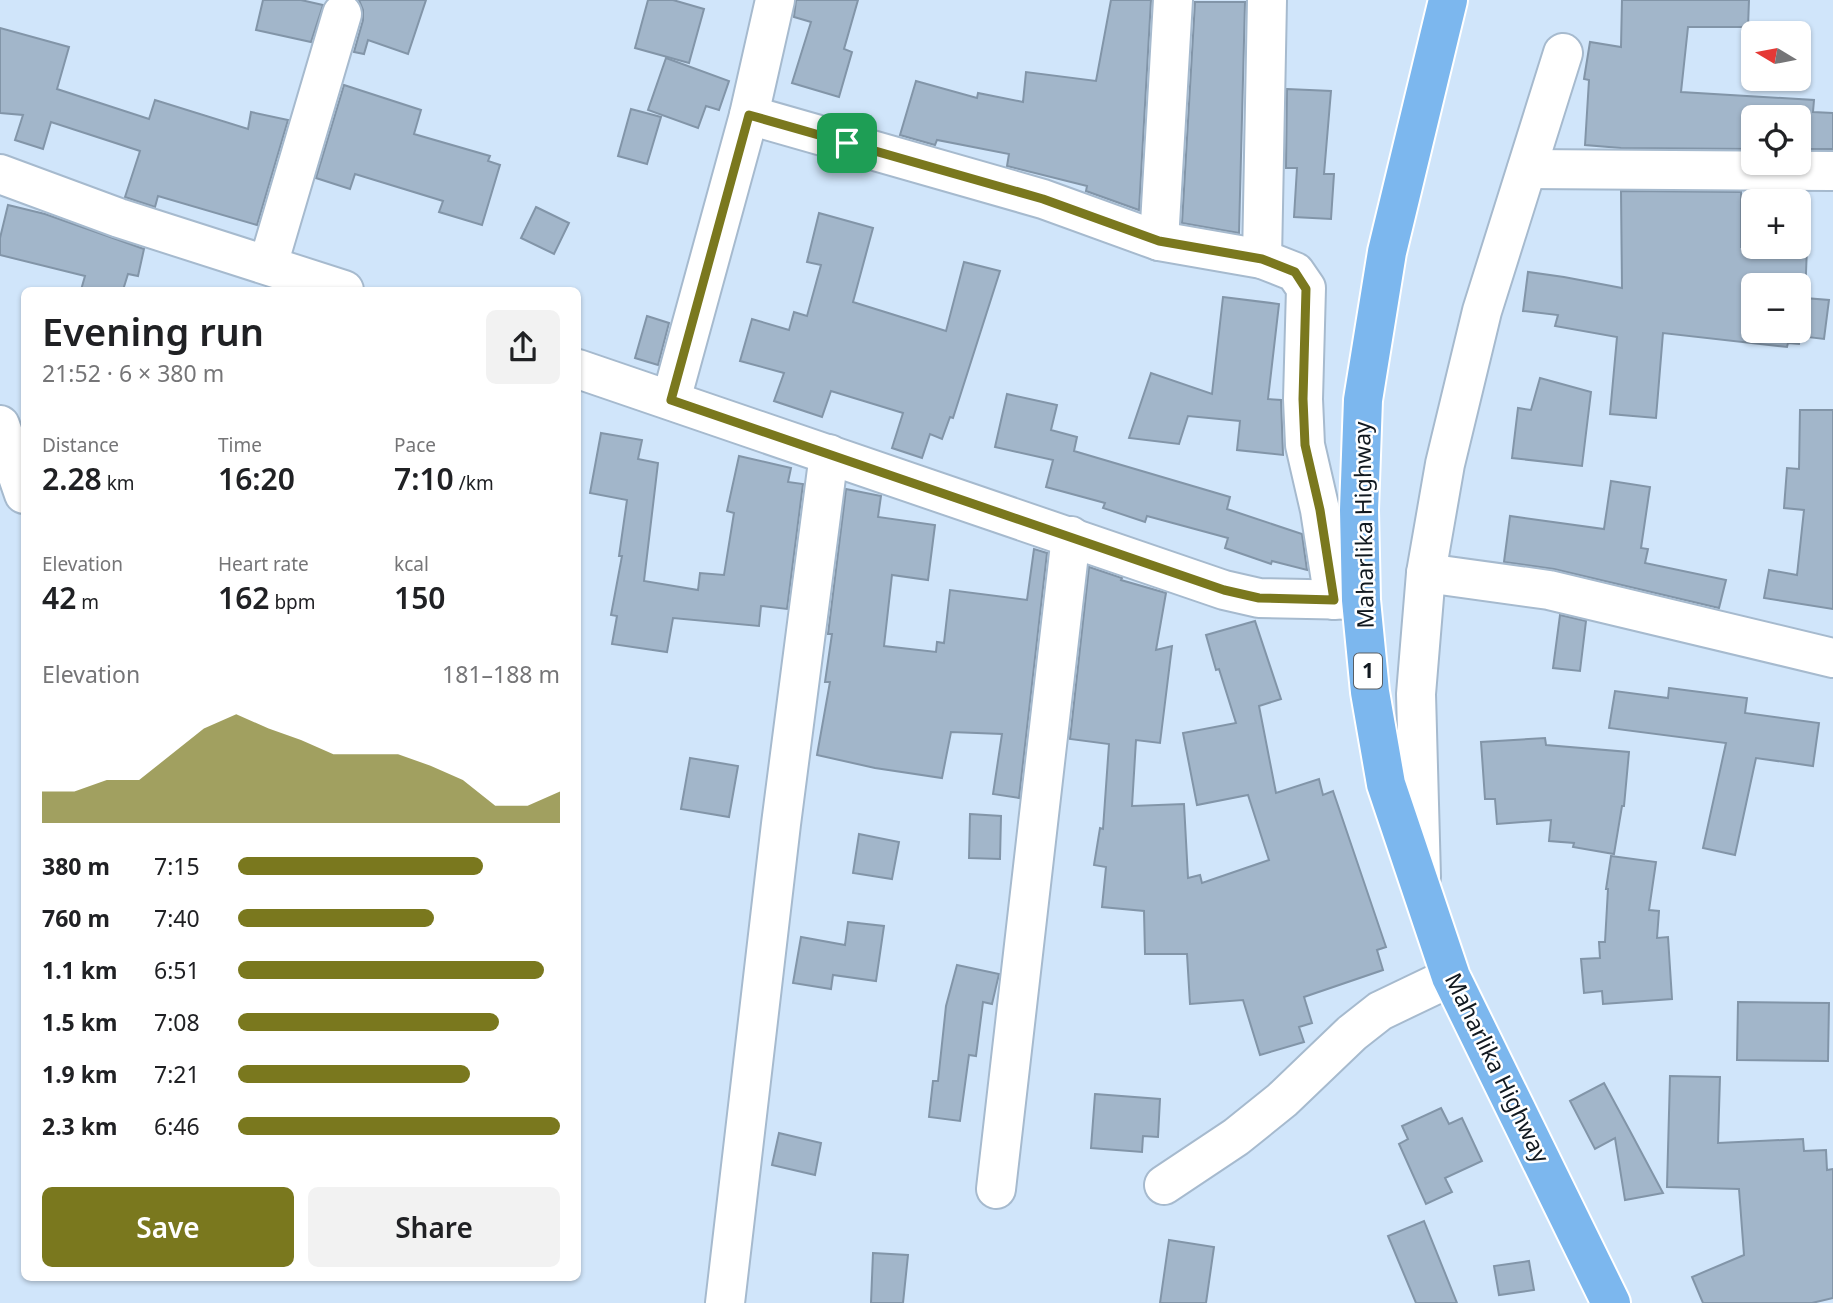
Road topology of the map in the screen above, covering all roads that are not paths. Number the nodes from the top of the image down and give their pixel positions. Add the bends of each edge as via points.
1 (775, 0) edge
2 (1173, 0) edge
3 (1267, 0) edge
4 (1448, 0) edge
5 (342, 14) dead end
6 (1563, 53) dead end
7 (749, 115) junction
8 (1527, 169) junction
9 (1833, 171) edge
10 (0, 174) edge
11 (1159, 241) junction
12 (1262, 259) junction
13 (268, 265) junction
14 (335, 287) edge
15 (581, 370) edge
16 (671, 400) junction
17 (0, 425) edge
18 (829, 454) junction
19 (21, 485) edge
20 (1071, 536) junction
21 (1426, 573) junction
22 (1347, 600) junction
23 (1833, 658) edge
24 (1421, 886) junction
25 (1451, 978) junction
26 (1164, 1185) dead end
27 (996, 1189) dead end
28 (725, 1303) edge
29 (1611, 1303) edge

1 - 7 street
2 - 11 street
3 - 12 street
4 - 22 highway, Maharlika Highway / 1 via 1387,252 1363,400 1359,510
5 - 13 street
6 - 8 street
7 - 11 street via 1043,199
7 - 16 street
8 - 9 street
8 - 21 street via 1482,312 1445,464
10 - 13 street
11 - 12 street
12 - 22 street via 1295,272 1306,289 1305,445
13 - 14 street
15 - 16 street
16 - 18 street
17 - 19 street
18 - 20 street
18 - 28 street
20 - 22 street via 1224,590 1259,598
20 - 27 street
21 - 23 street via 1549,590
21 - 24 street via 1416,694
22 - 24 highway, Maharlika Highway / 1 via 1387,784
24 - 25 highway, Maharlika Highway / 1
25 - 26 street via 1380,1012 1236,1137
25 - 29 highway, Maharlika Highway / 1

